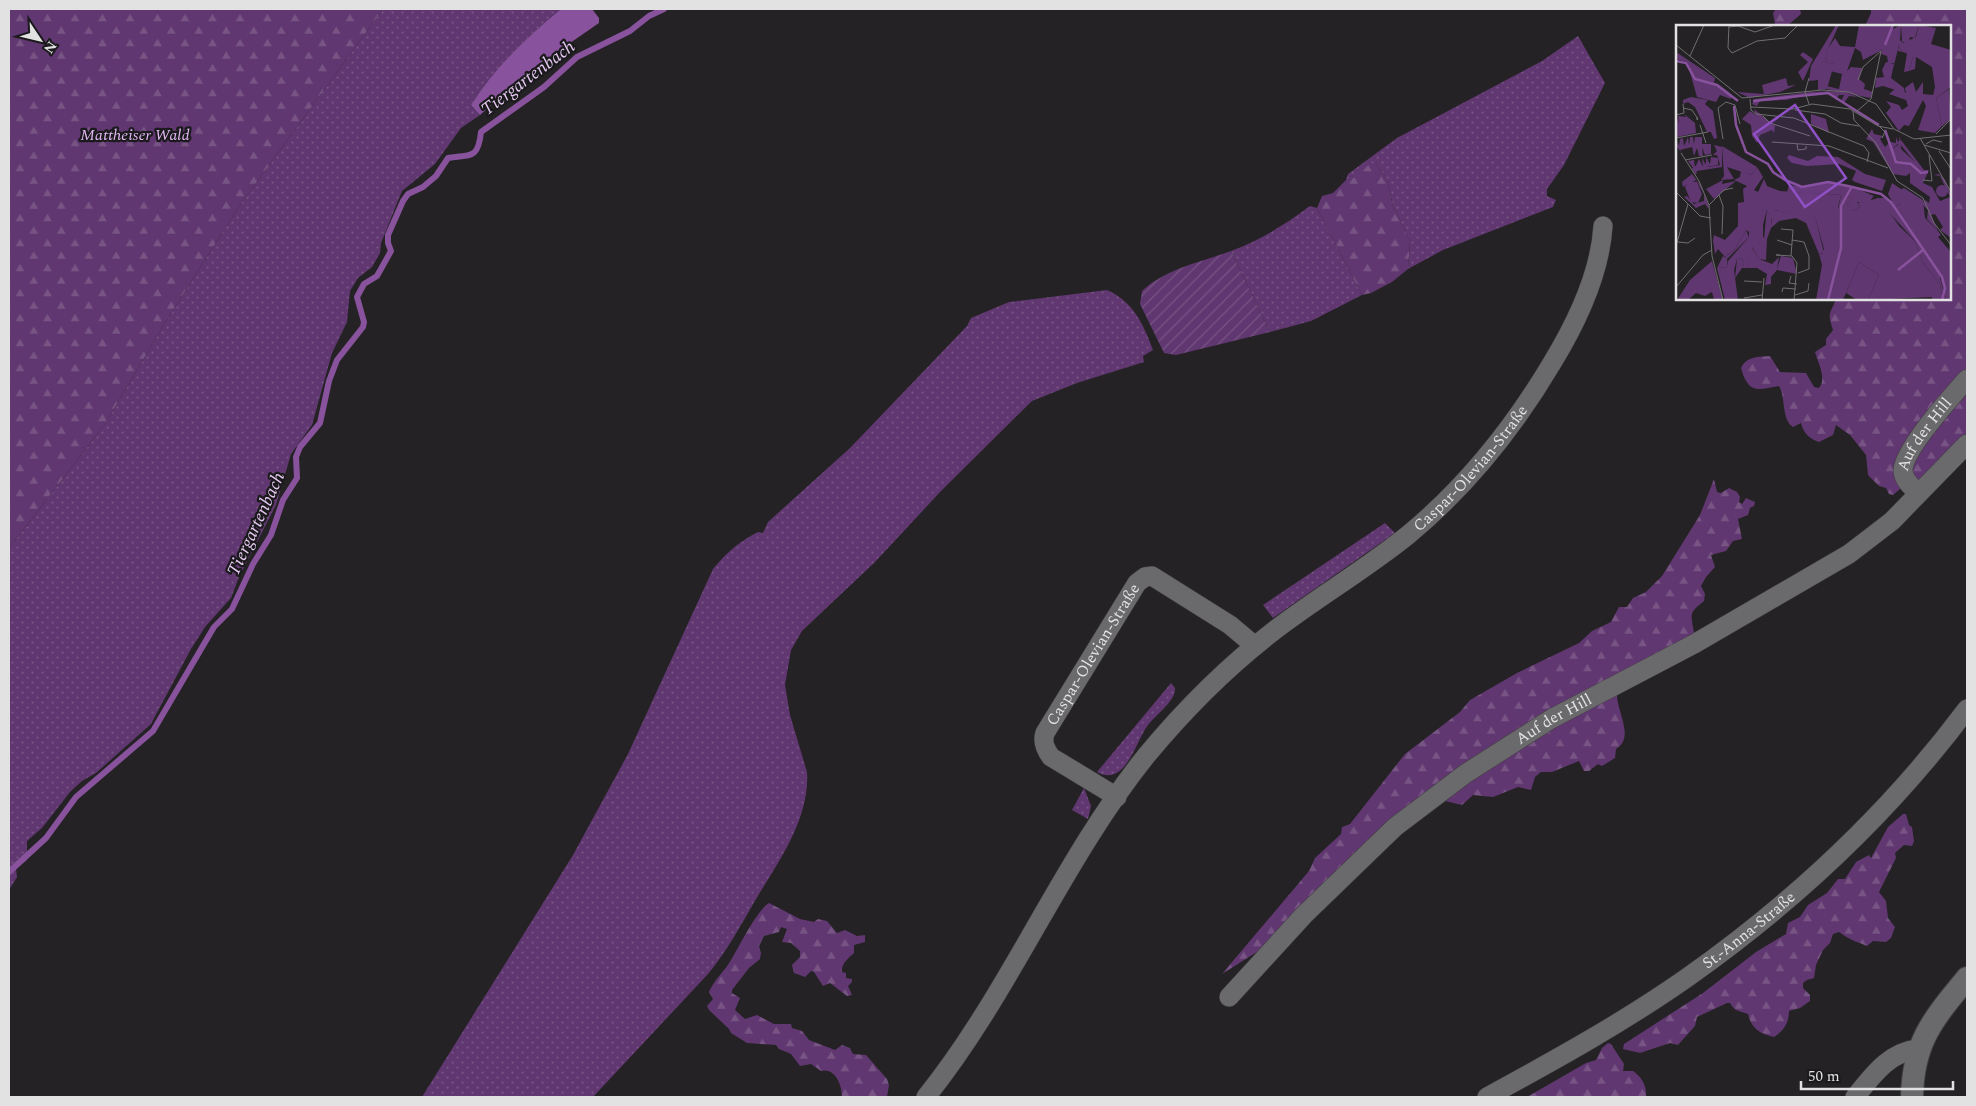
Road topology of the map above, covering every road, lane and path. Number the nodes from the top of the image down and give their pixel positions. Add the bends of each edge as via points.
1 (1603, 226) dead end
2 (1967, 380) edge
3 (1967, 444) edge
4 (1918, 493) junction
5 (1255, 646) junction
6 (1967, 708) edge
7 (1116, 797) junction
8 (1967, 978) edge
9 (1229, 997) dead end
10 (1918, 1049) junction
11 (926, 1097) edge
12 (1487, 1097) edge
13 (1856, 1097) edge
14 (1912, 1097) edge

1 - 5 street, Caspar-Olevian-Straße via 1602,242 1588,290 1574,323 1555,359 1493,449 1451,495 1408,534
2 - 4 street, Auf der Hill via 1921,435 1904,466 1906,481
3 - 4 street, Auf der Hill
4 - 9 street, Auf der Hill via 1878,532 1831,565 1694,644 1551,719 1465,774 1395,827 1304,914
5 - 7 street, Caspar-Olevian-Straße via 1176,722
5 - 7 street, Caspar-Olevian-Straße via 1230,625 1152,576 1137,583 1043,741 1051,757
6 - 12 street, St.-Anna-Straße via 1926,761 1878,814 1755,926 1652,1001
7 - 11 street, Caspar-Olevian-Straße via 975,1032
8 - 10 street via 1936,1016
10 - 13 street via 1905,1050 1889,1059
10 - 14 street

